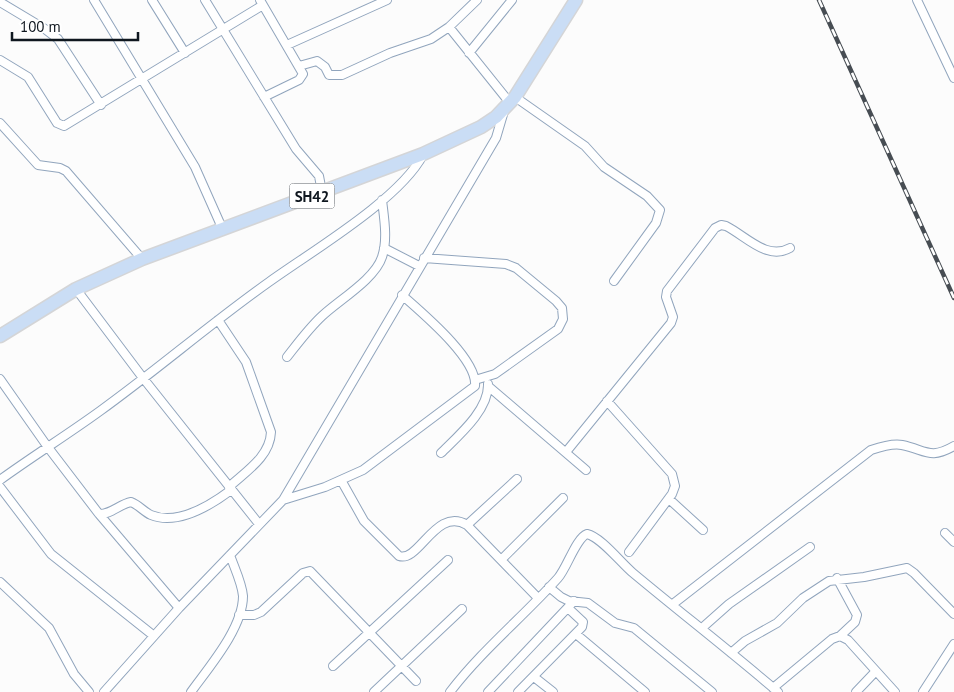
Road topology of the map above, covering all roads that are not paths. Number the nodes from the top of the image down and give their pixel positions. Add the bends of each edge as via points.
1 (94, 0) edge
2 (152, 0) edge
3 (205, 0) edge
4 (387, 0) edge
5 (477, 0) edge
6 (512, 0) edge
7 (576, 0) edge
8 (917, 0) edge
9 (0, 2) edge
10 (261, 2) edge
11 (449, 28) junction
12 (223, 30) junction
13 (287, 44) junction
14 (185, 53) junction
15 (469, 53) junction
16 (0, 60) edge
17 (299, 66) junction
18 (954, 78) edge
19 (142, 79) junction
20 (264, 97) junction
21 (510, 103) junction
22 (101, 105) junction
23 (0, 123) edge
24 (423, 154) junction
25 (322, 192) junction
26 (382, 200) junction
27 (223, 230) junction
28 (384, 248) junction
29 (790, 248) dead end
30 (424, 258) junction
31 (142, 259) junction
32 (419, 266) junction
33 (614, 281) dead end
34 (76, 289) junction
35 (402, 295) junction
36 (218, 320) junction
37 (0, 336) edge
38 (287, 357) dead end
39 (487, 377) junction
40 (143, 378) junction
41 (0, 379) edge
42 (476, 380) junction
43 (488, 386) junction
44 (607, 401) junction
45 (47, 446) junction
46 (954, 446) edge
47 (566, 452) junction
48 (441, 453) dead end
49 (586, 470) dead end
50 (0, 480) edge
51 (341, 480) junction
52 (516, 480) dead end
53 (0, 487) edge
54 (230, 488) junction
55 (563, 498) dead end
56 (669, 499) junction
57 (283, 500) junction
58 (99, 514) junction
59 (259, 524) junction
60 (467, 526) junction
61 (703, 530) dead end
62 (944, 532) dead end
63 (954, 542) edge
64 (810, 547) dead end
65 (629, 552) dead end
66 (230, 555) junction
67 (448, 560) dead end
68 (501, 560) junction
69 (837, 578) junction
70 (0, 582) edge
71 (549, 587) junction
72 (538, 598) junction
73 (574, 601) junction
74 (672, 604) junction
75 (179, 608) junction
76 (568, 608) junction
77 (462, 609) dead end
78 (954, 614) edge
79 (239, 615) junction
80 (702, 628) junction
81 (369, 632) junction
82 (576, 634) junction
83 (154, 636) junction
84 (840, 636) junction
85 (954, 644) edge
86 (731, 653) junction
87 (333, 666) dead end
88 (402, 666) junction
89 (876, 671) junction
90 (534, 677) junction
91 (416, 681) dead end
92 (775, 690) edge
93 (89, 692) edge
94 (104, 692) edge
95 (191, 692) edge
96 (374, 692) edge
97 (450, 692) edge
98 (488, 692) edge
99 (518, 692) edge
100 (553, 692) edge
101 (646, 692) edge
102 (712, 692) edge
103 (856, 692) edge
104 (895, 692) edge
105 (923, 692) edge

1 - 19 street
2 - 14 street
3 - 12 street
4 - 13 street
5 - 11 street
6 - 15 street
7 - 21 main road, SH42
8 - 18 street
9 - 22 street via 58,39
10 - 12 street
10 - 13 street
11 - 15 street
11 - 17 street via 432,39 336,76 330,75 317,61
12 - 14 street
12 - 20 street
13 - 17 street
14 - 19 street
15 - 21 street
16 - 22 street via 28,77 60,125 69,125
17 - 20 street via 303,74 299,80
19 - 22 street
19 - 27 street via 195,167
20 - 25 street via 302,158 319,176
21 - 24 main road, SH42 via 481,127
21 - 30 street via 496,138
21 - 33 street via 585,146 610,172 658,206 656,222
23 - 31 street via 38,165 60,168 75,180
24 - 25 main road, SH42
24 - 26 street via 404,182
25 - 27 main road, SH42
26 - 28 street
26 - 36 street
27 - 31 main road, SH42
28 - 32 street
28 - 38 street via 375,270 322,315
29 - 44 street via 771,252 726,226 715,228 667,291 673,318 671,323
30 - 32 street
30 - 39 street via 511,266 562,308 563,319 558,329
31 - 34 main road, SH42
32 - 35 street
34 - 37 main road, SH42
34 - 40 street
35 - 42 street via 451,341
35 - 57 street
36 - 40 street
36 - 54 street via 246,362 271,432 262,456
39 - 42 street
39 - 43 street
40 - 45 street
40 - 54 street
41 - 45 street
42 - 51 street via 461,398 372,464
43 - 47 street
43 - 48 street via 478,412
44 - 47 street
44 - 56 street via 672,474 674,489
45 - 50 street
45 - 58 street
46 - 74 street via 937,454 900,445 871,450
47 - 49 street
51 - 57 street
51 - 60 street via 364,521 402,557 445,523 458,521
52 - 60 street
53 - 83 street via 52,554
54 - 58 street via 210,505 184,515 152,516 131,502
54 - 59 street
55 - 68 street
56 - 61 street
56 - 65 street
57 - 59 street
58 - 75 street
59 - 66 street
60 - 68 street
62 - 63 street
64 - 80 street via 729,604
66 - 75 street
66 - 79 street via 242,590
67 - 81 street
68 - 72 street
69 - 78 street via 864,577 906,568
69 - 84 street via 858,615
69 - 86 street via 821,585 777,623
70 - 93 street via 49,628 74,674
71 - 72 street
71 - 73 street via 561,597
71 - 74 street via 562,573 580,539 587,534
72 - 97 street
73 - 76 street
73 - 102 street via 588,603 615,623 634,628
74 - 80 street
75 - 83 street
76 - 82 street via 583,622
76 - 98 street
77 - 88 street
79 - 81 street via 261,612 303,573 310,571
79 - 95 street via 219,653
80 - 86 street
81 - 87 street
81 - 88 street
82 - 90 street
82 - 101 street
83 - 94 street
84 - 89 street via 848,640
84 - 92 street via 832,639
85 - 105 street
86 - 92 street
88 - 91 street
88 - 96 street
89 - 103 street
89 - 104 street
90 - 99 street
90 - 100 street

